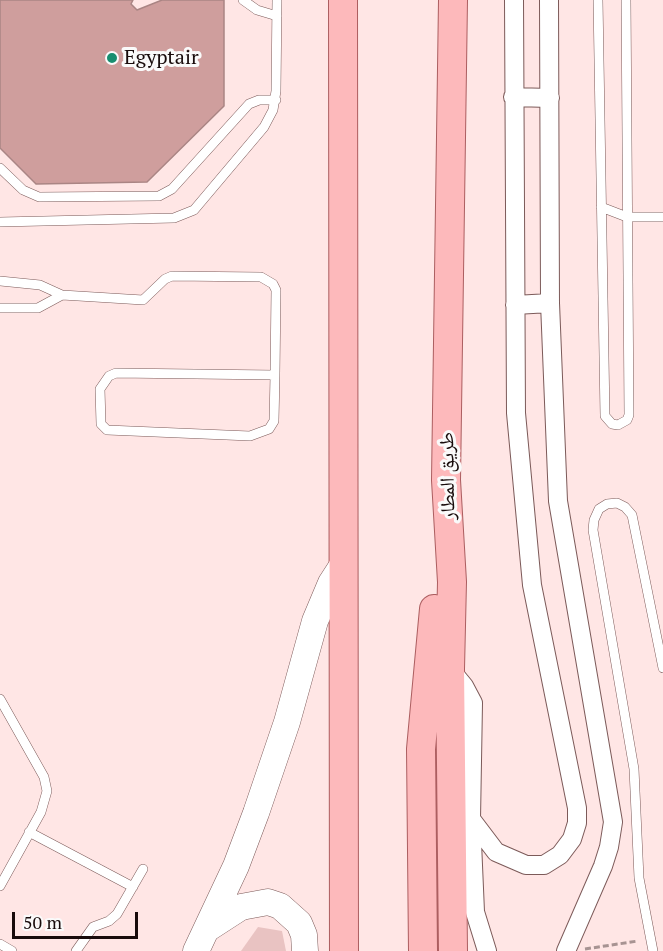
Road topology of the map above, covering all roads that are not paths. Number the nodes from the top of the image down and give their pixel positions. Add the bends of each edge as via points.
1 (243, 0) edge
2 (277, 0) edge
3 (343, 0) edge
4 (453, 0) edge
5 (514, 0) edge
6 (549, 0) edge
7 (598, 0) edge
8 (626, 0) edge
9 (277, 16) junction
10 (513, 97) junction
11 (549, 98) junction
12 (276, 100) junction
13 (0, 168) edge
14 (601, 207) junction
15 (627, 217) junction
16 (663, 217) edge
17 (0, 222) edge
18 (0, 281) edge
19 (62, 295) junction
20 (550, 303) junction
21 (515, 305) junction
22 (0, 308) edge
23 (275, 375) junction
24 (446, 480) junction
25 (342, 566) junction
26 (663, 668) edge
27 (450, 669) junction
28 (0, 699) edge
29 (471, 819) junction
30 (29, 832) junction
31 (143, 869) dead end
32 (0, 886) edge
33 (133, 887) junction
34 (663, 938) edge
35 (202, 940) edge
36 (651, 940) junction
37 (0, 944) edge
38 (567, 948) edge
39 (12, 951) edge
40 (76, 951) edge
41 (305, 951) edge
42 (344, 951) edge
43 (423, 951) edge
44 (453, 951) edge
45 (487, 951) edge
46 (653, 951) edge

1 - 9 lane via 257,10
2 - 9 lane
3 - 25 main road
4 - 24 main road, طريق المطار
5 - 10 street
6 - 11 street
7 - 14 lane
8 - 15 lane
9 - 12 lane
10 - 11 street
10 - 21 street
11 - 20 street
12 - 13 lane via 249,104 172,189 159,196 39,197 23,190
12 - 17 lane via 264,127 188,214 174,218
14 - 15 lane
14 - 15 lane via 605,416 618,425 629,415
15 - 16 lane
18 - 19 lane via 40,285
19 - 22 lane via 38,308
19 - 23 lane via 143,300 172,276 261,277 276,290
20 - 21 street
20 - 38 street via 558,501 613,822 603,866
21 - 29 street via 516,413 526,543 577,823 572,839 560,855 544,865 526,865 496,852
23 - 23 lane via 274,421 260,434 115,433 101,424 100,389 116,373
24 - 27 main road, طريق المطار via 452,582
24 - 43 main road via 421,749
25 - 35 main road via 315,621 274,764 236,866
25 - 42 main road
26 - 36 lane via 632,515 617,503 607,504 599,509 593,530 634,769 639,878
27 - 29 street via 473,703
27 - 44 main road, طريق المطار
28 - 30 lane via 46,784 44,805
29 - 45 street via 475,912
30 - 32 lane
30 - 33 lane
31 - 33 lane
33 - 40 lane via 114,918 93,927
34 - 36 lane
35 - 41 main road via 241,907 268,902 280,906 299,923
36 - 46 lane
37 - 39 lane

